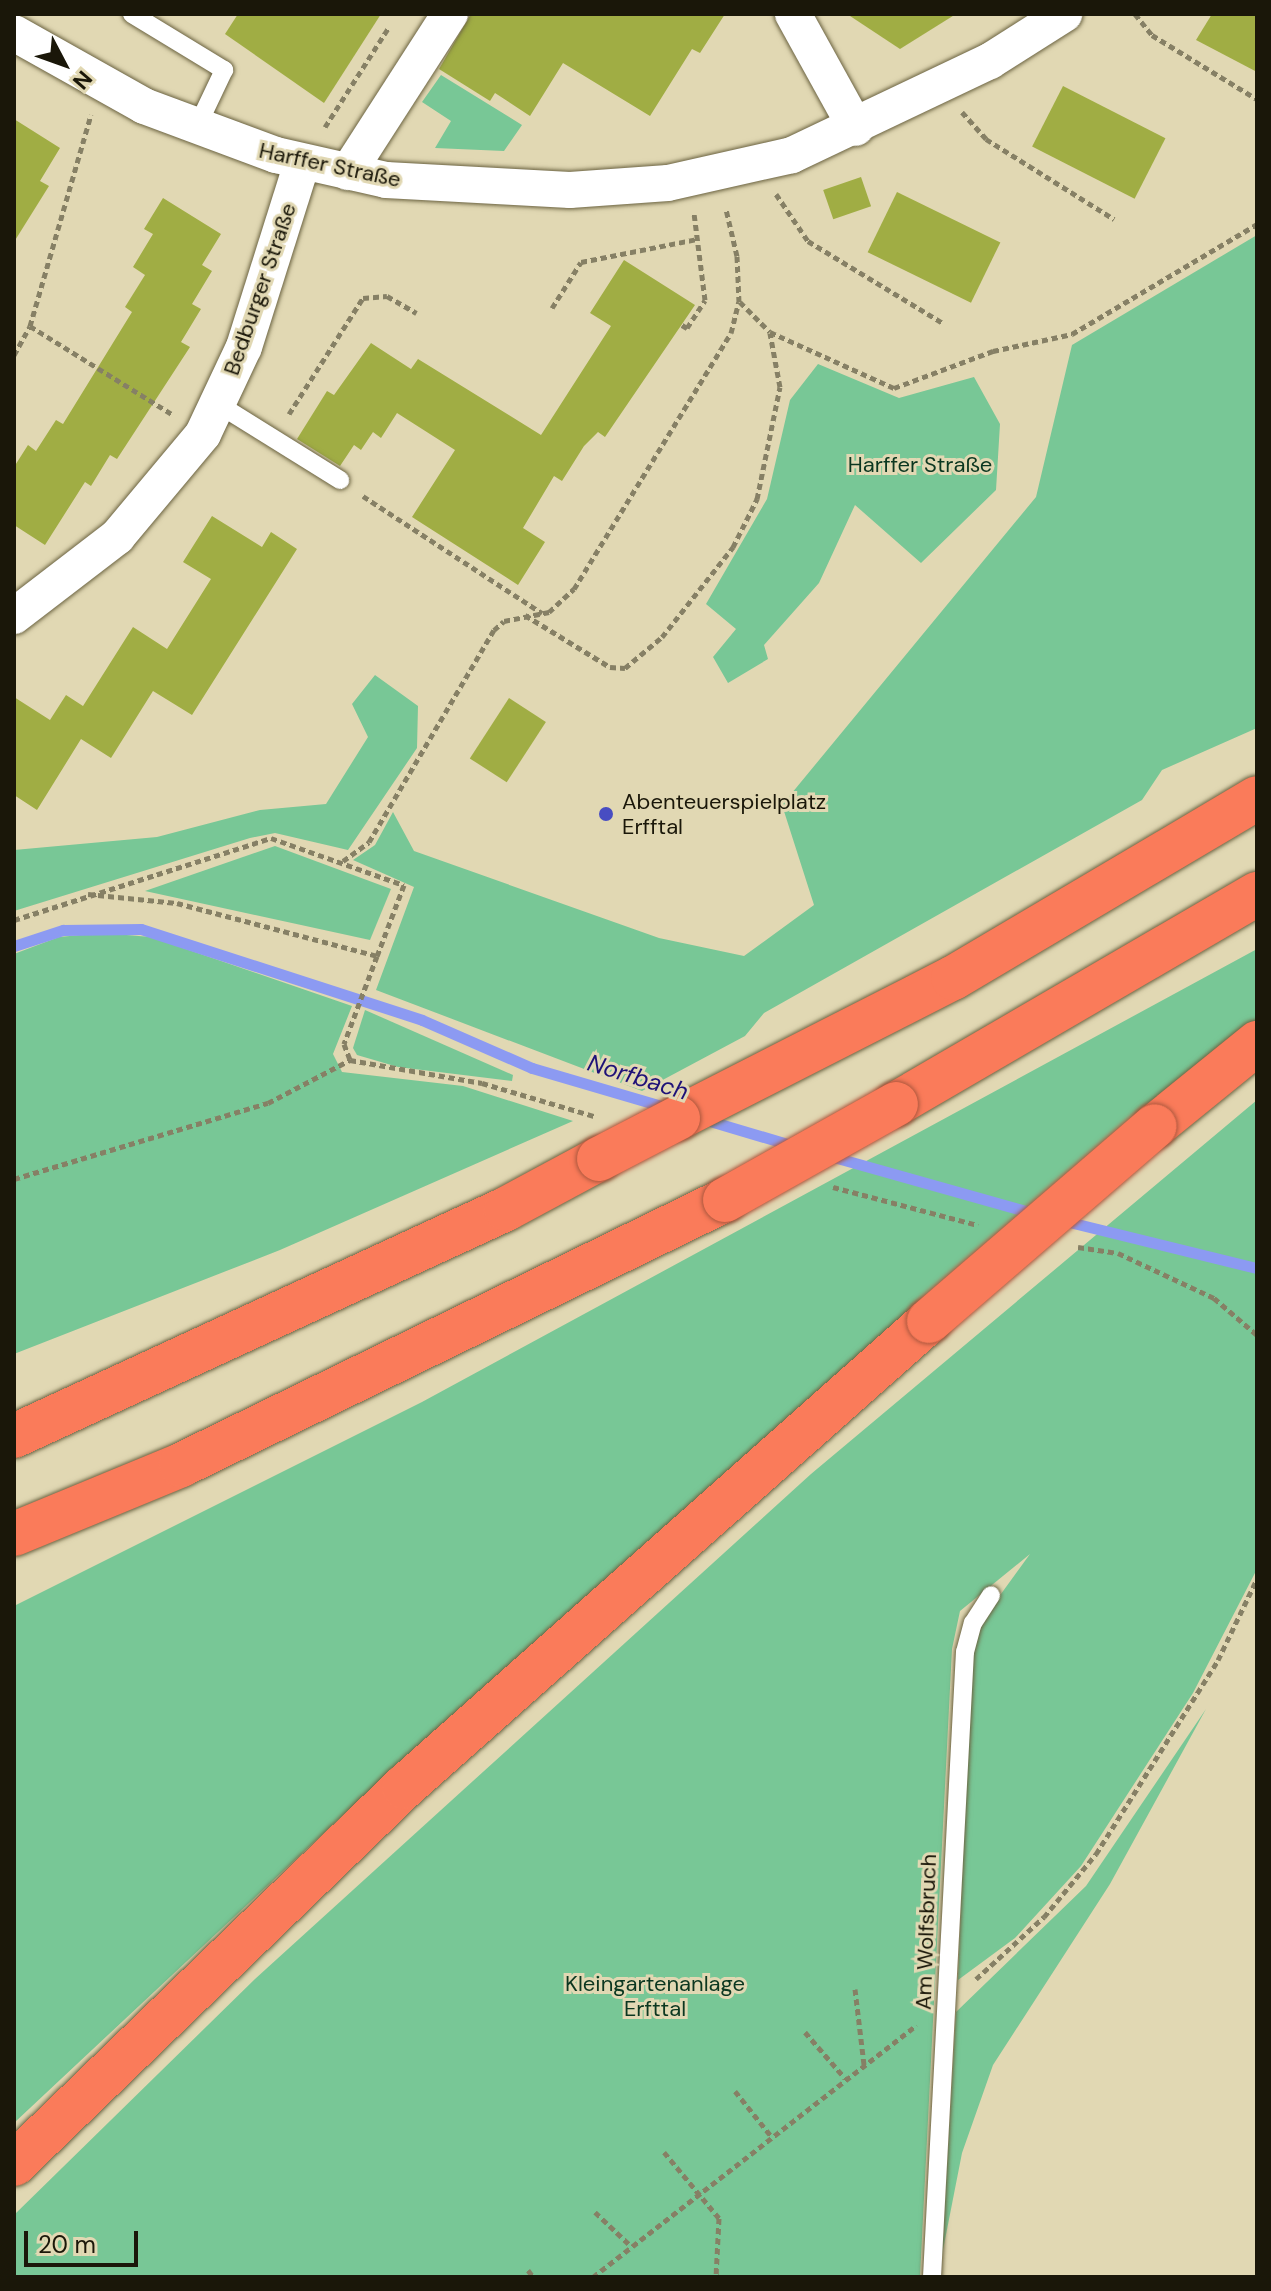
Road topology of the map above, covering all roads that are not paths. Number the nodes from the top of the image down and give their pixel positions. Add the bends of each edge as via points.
1 (132, 14) edge
2 (450, 14) edge
3 (793, 14) edge
4 (1064, 14) edge
5 (14, 33) edge
6 (856, 128) junction
7 (196, 129) junction
8 (302, 163) junction
9 (348, 172) junction
10 (211, 419) junction
11 (340, 480) road end
12 (14, 616) edge
13 (1257, 798) edge
14 (1257, 894) edge
15 (1257, 1043) edge
16 (14, 1405) edge
17 (83, 1405) junction
18 (14, 1436) edge
19 (14, 1534) edge
20 (991, 1595) dead end
21 (14, 2164) edge
22 (932, 2277) edge

1 - 7 lane via 224,70
2 - 9 street
3 - 6 street
4 - 6 street, Harffer Straße
5 - 7 street, Harffer Straße via 100,84
6 - 9 street, Harffer Straße via 756,164 689,180 570,190 484,188
7 - 8 street, Harffer Straße
8 - 9 street, Harffer Straße
8 - 10 street, Bedburger Straße via 253,322
10 - 11 lane via 273,439
10 - 12 street, Bedburger Straße via 117,537
13 - 17 highway, bridge via 953,978 777,1069 506,1209
14 - 19 highway, bridge via 725,1200 181,1465
15 - 21 highway, bridge via 929,1321 404,1787
16 - 17 highway
17 - 18 highway
20 - 22 lane, Am Wolfsbruch via 973,1623 965,1652

